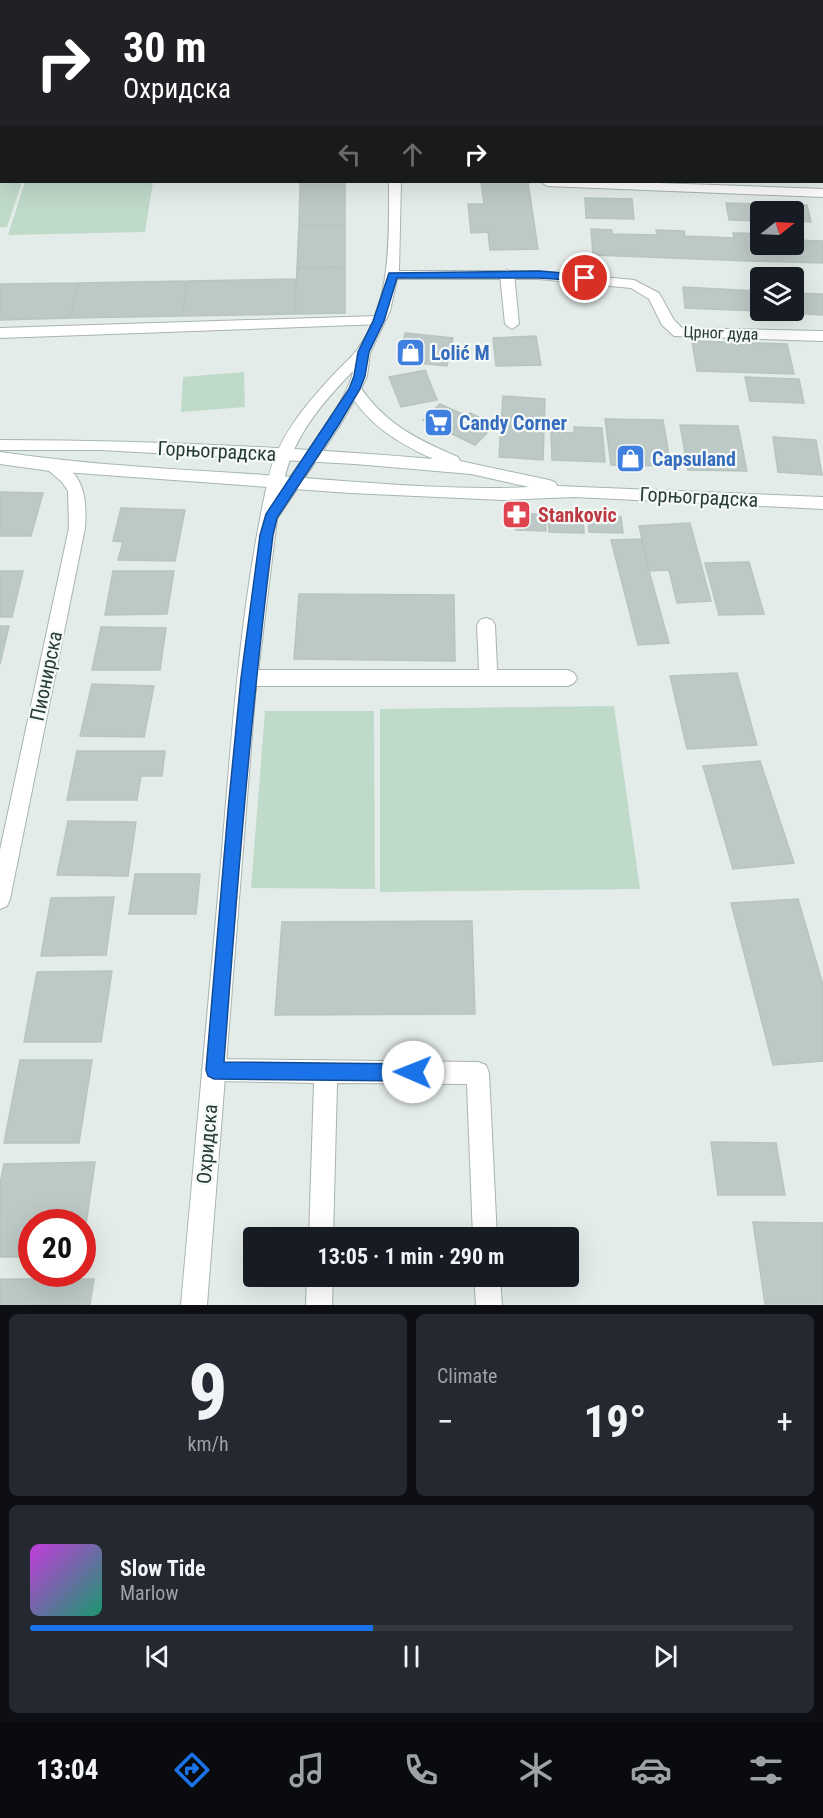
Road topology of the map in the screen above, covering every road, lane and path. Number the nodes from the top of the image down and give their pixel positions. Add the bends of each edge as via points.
1 (395, 183) edge
2 (572, 183) edge
3 (823, 193) edge
4 (507, 274) junction
5 (393, 275) junction
6 (378, 321) junction
7 (512, 324) dead end
8 (0, 333) edge
9 (823, 336) edge
10 (363, 352) junction
11 (354, 389) junction
12 (0, 445) edge
13 (283, 454) junction
14 (312, 456) junction
15 (0, 458) edge
16 (50, 465) junction
17 (471, 468) junction
18 (276, 481) junction
19 (295, 483) junction
20 (574, 491) junction
21 (823, 503) edge
22 (270, 517) junction
23 (486, 625) dead end
24 (248, 678) junction
25 (488, 678) junction
26 (568, 678) dead end
27 (0, 899) edge
28 (214, 1070) junction
29 (326, 1072) junction
30 (321, 1227) edge
31 (485, 1227) edge
32 (320, 1287) edge
33 (488, 1287) edge
34 (194, 1305) edge
35 (319, 1305) edge
36 (489, 1305) edge

1 - 5 street
2 - 3 street
4 - 5 street, Црног дуда
4 - 7 street
4 - 9 street, Црног дуда via 634,284 658,298 667,322 680,333
5 - 6 street
6 - 8 street
6 - 10 street
10 - 11 street
10 - 13 street, Охридска via 305,418
11 - 14 street
11 - 17 street via 379,423 417,445
12 - 13 street, Горњоградска via 100,445
13 - 14 street, Горњоградска
13 - 18 street, Охридска
14 - 17 street, Горњоградска
14 - 19 street
15 - 16 street, Горњоградска
16 - 18 street, Горњоградска
16 - 27 street, Пионирска via 72,481 76,489 76,528
17 - 20 street, Горњоградска
18 - 19 street, Горњоградска
18 - 22 street, Охридска
19 - 20 street, Горњоградска via 503,494
19 - 22 street
20 - 21 street, Горњоградска
22 - 24 street, Охридска
23 - 25 street
24 - 25 street
24 - 28 street, Охридска
25 - 26 street
28 - 29 street
28 - 34 street, Охридска
29 - 30 street
29 - 31 street via 478,1073
32 - 35 street
33 - 36 street

